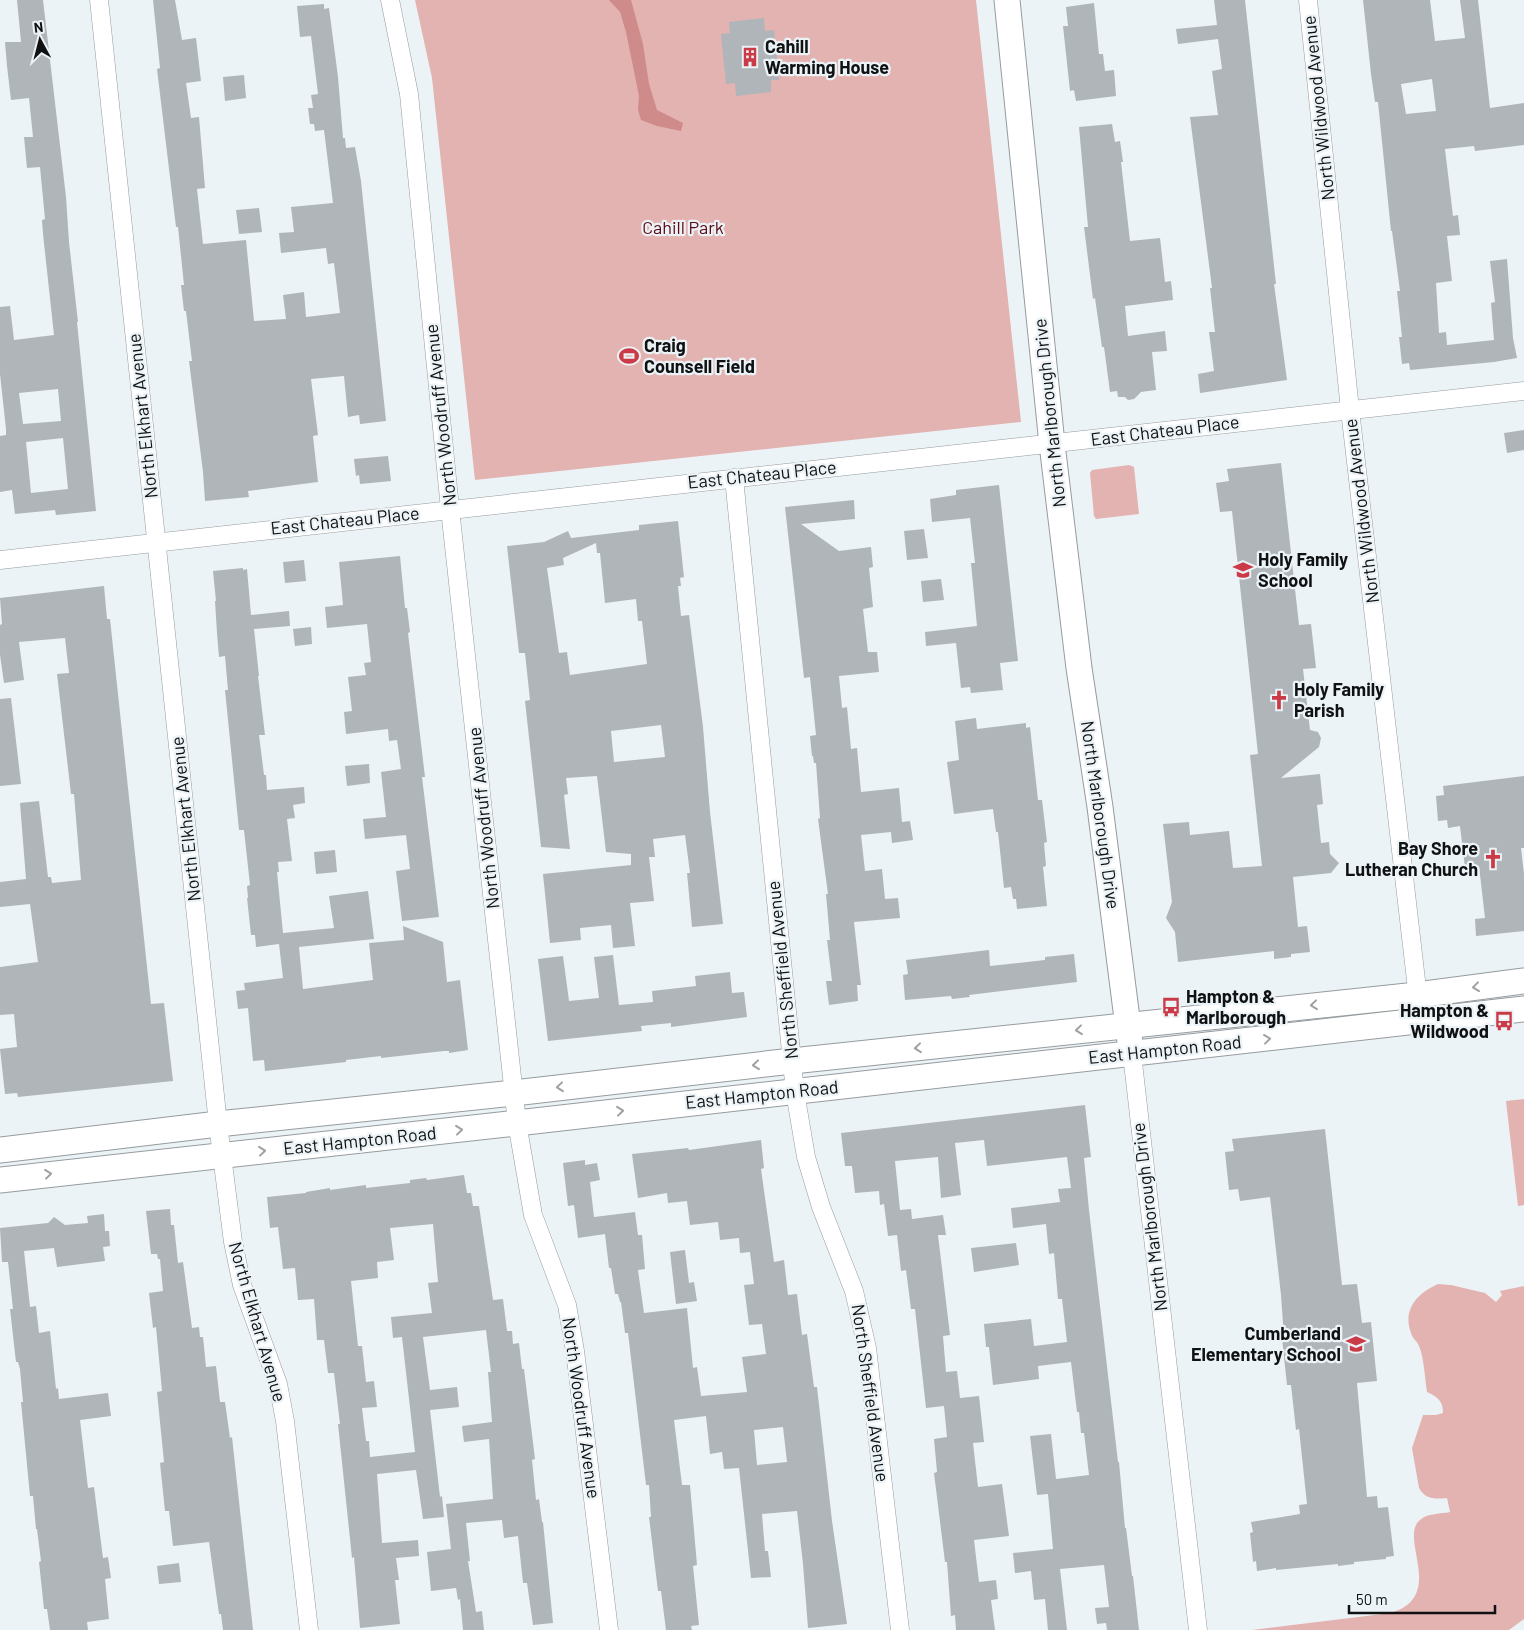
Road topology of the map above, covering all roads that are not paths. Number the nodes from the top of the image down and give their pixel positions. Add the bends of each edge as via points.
1 (99, 0) edge
2 (390, 0) edge
3 (1007, 0) edge
4 (1308, 0) edge
5 (1524, 391) edge
6 (1350, 410) junction
7 (1052, 444) junction
8 (734, 478) junction
9 (450, 509) junction
10 (156, 542) junction
11 (0, 560) edge
12 (1524, 981) edge
13 (1417, 995) junction
14 (1524, 1009) edge
15 (1420, 1021) junction
16 (1128, 1025) junction
17 (1132, 1054) junction
18 (792, 1061) junction
19 (795, 1092) junction
20 (514, 1093) junction
21 (517, 1123) junction
22 (218, 1124) junction
23 (0, 1150) edge
24 (222, 1156) junction
25 (0, 1180) edge
26 (309, 1630) edge
27 (609, 1630) edge
28 (900, 1630) edge
29 (1198, 1630) edge

1 - 10 street, North Elkhart Avenue
2 - 9 street, North Woodruff Avenue via 409,94
3 - 7 main road, North Marlborough Drive
4 - 6 street, North Wildwood Avenue
5 - 6 street, East Chateau Place
6 - 7 street, East Chateau Place
6 - 13 street, North Wildwood Avenue
7 - 8 street, East Chateau Place
7 - 16 main road, North Marlborough Drive
8 - 9 street, East Chateau Place
8 - 18 street, North Sheffield Avenue
9 - 10 street, East Chateau Place
9 - 20 street, North Woodruff Avenue
10 - 11 street, East Chateau Place
10 - 22 street, North Elkhart Avenue
12 -> 13 main road, East Hampton Road
13 - 15 street, North Wildwood Avenue
13 -> 16 main road, East Hampton Road
14 - 15 main road, East Hampton Road
17 -> 15 main road, East Hampton Road
16 - 17 main road, North Marlborough Drive
16 -> 18 main road, East Hampton Road
17 - 19 main road, East Hampton Road
17 - 29 street, North Marlborough Drive
18 - 19 street, North Sheffield Avenue
18 -> 20 main road, East Hampton Road
21 -> 19 main road, East Hampton Road
19 - 28 street, North Sheffield Avenue via 806,1157 821,1207 854,1290 867,1348
20 - 21 street, North Woodruff Avenue
20 - 22 main road, East Hampton Road
24 -> 21 main road, East Hampton Road
21 - 27 street, North Woodruff Avenue via 533,1215 567,1305
22 - 23 main road, East Hampton Road
22 - 24 street, North Elkhart Avenue
25 -> 24 main road, East Hampton Road
24 - 26 street, North Elkhart Avenue via 232,1242 242,1285 278,1384

